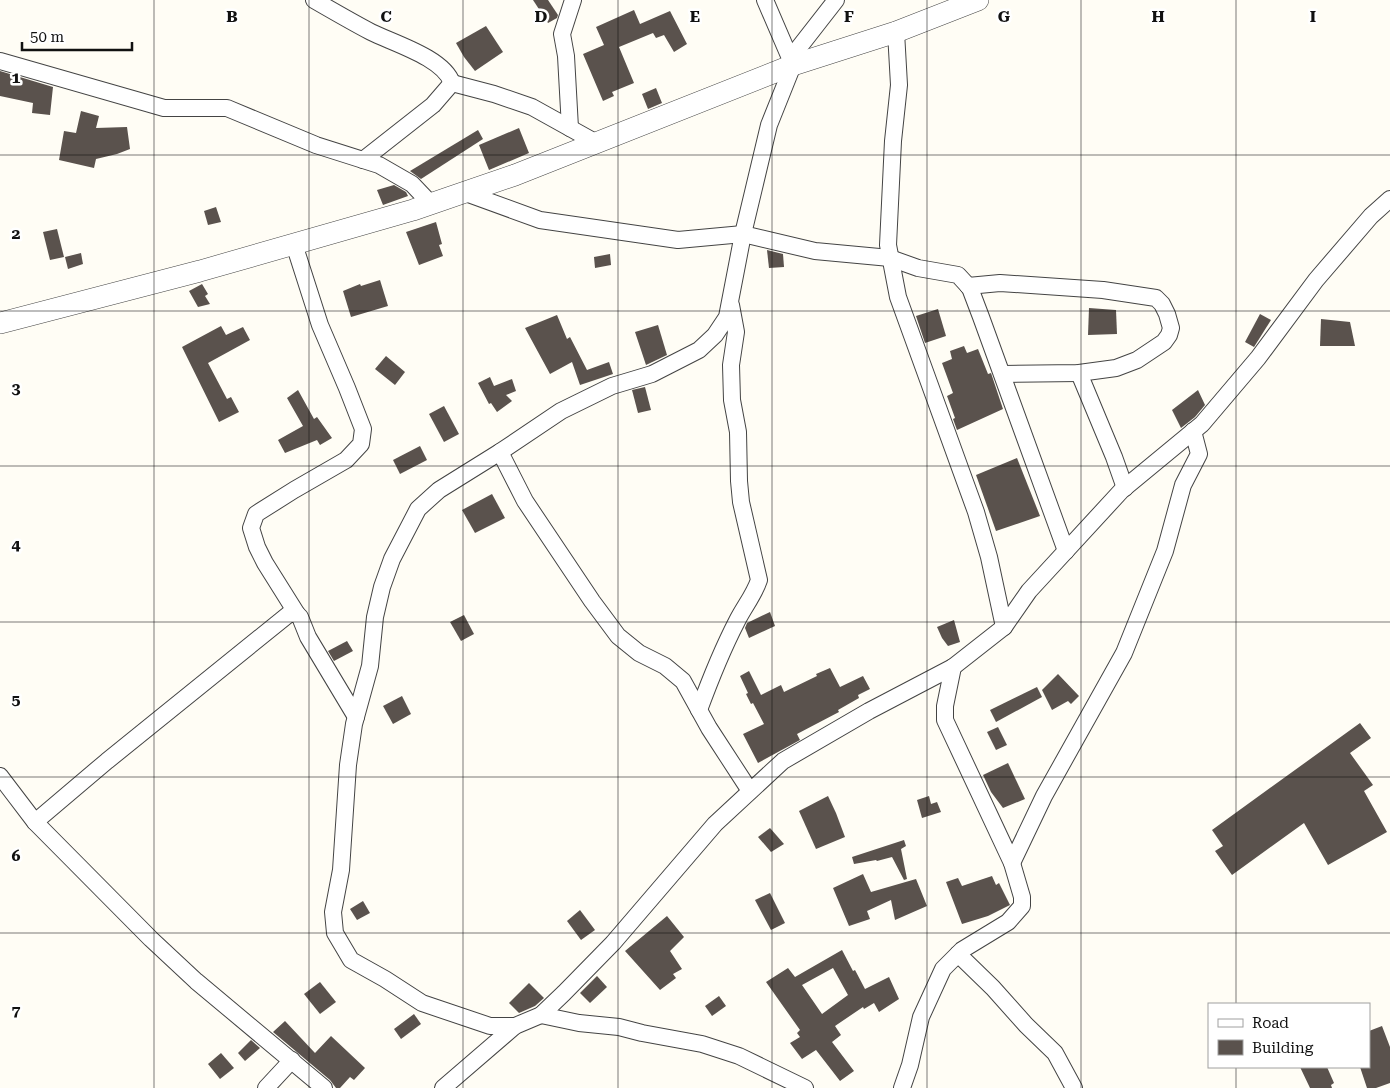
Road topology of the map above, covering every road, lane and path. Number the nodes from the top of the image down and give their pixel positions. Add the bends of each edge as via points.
1 (314, 0) edge
2 (573, 0) edge
3 (766, 0) edge
4 (836, 0) edge
5 (978, 0) edge
6 (896, 32) junction
7 (0, 61) edge
8 (792, 62) junction
9 (452, 83) junction
10 (570, 128) junction
11 (595, 142) junction
12 (363, 160) junction
13 (463, 192) junction
14 (1390, 199) edge
15 (430, 204) junction
16 (743, 234) junction
17 (294, 244) junction
18 (890, 258) junction
19 (968, 286) junction
20 (730, 299) junction
21 (0, 323) edge
22 (1079, 373) junction
23 (1003, 374) junction
24 (1193, 431) junction
25 (500, 452) junction
26 (1125, 488) junction
27 (1066, 551) junction
28 (297, 614) junction
29 (1004, 627) junction
30 (953, 668) junction
31 (699, 710) junction
32 (356, 717) junction
33 (0, 776) edge
34 (750, 791) junction
35 (35, 822) junction
36 (1012, 863) junction
37 (958, 954) junction
38 (541, 1015) junction
39 (515, 1026) junction
40 (292, 1060) junction
41 (266, 1088) edge
42 (324, 1088) edge
43 (443, 1088) edge
44 (805, 1088) edge
45 (902, 1088) edge
46 (1074, 1088) edge

1 - 9 street via 439,66
2 - 10 street via 562,34
3 - 8 street
4 - 8 street
5 - 6 street
6 - 8 street
6 - 18 street via 899,85 890,196
7 - 12 street via 164,108 227,108 316,145
8 - 11 street
8 - 16 street via 769,125
9 - 10 street via 532,107
9 - 12 street via 433,105
10 - 11 street
11 - 13 street
12 - 15 street via 379,165 412,184
13 - 15 street
13 - 16 street via 540,220 657,238 678,240
14 - 24 street via 1371,216 1316,280 1258,358
15 - 17 street
16 - 18 street via 815,251
16 - 20 street
17 - 21 street
17 - 28 street via 320,325 363,429 361,444 346,460 256,514 251,528 265,563
18 - 19 street via 918,268 958,275
18 - 29 street via 898,297 976,512
19 - 22 street via 1000,283 1103,290 1156,298 1162,304 1171,328 1164,342 1137,360 1116,368
19 - 23 street
20 - 25 street via 723,324 699,350 652,374 612,386 561,411
20 - 31 street via 736,332 731,365 732,400 738,432 741,502 759,580 715,667
22 - 23 street
22 - 26 street
23 - 27 street
24 - 26 street
24 - 36 street via 1199,454 1183,485 1164,551 1124,653 1044,796
25 - 31 street via 525,501 618,636 683,681
25 - 32 street via 439,490 418,509 392,559 382,587 370,666
26 - 27 street
27 - 29 street via 1030,591
28 - 32 street
28 - 35 street via 288,614
29 - 30 street
30 - 34 street via 869,711 783,761
30 - 36 street via 945,720
31 - 34 street
32 - 39 street via 348,765 341,870 333,912 335,933 351,960 422,1003 490,1026
33 - 35 street
34 - 38 street via 715,824 613,942
35 - 40 street via 170,957
36 - 37 street via 1022,906 1008,922
37 - 45 street via 943,969 921,1017
37 - 46 street via 1055,1053
38 - 39 street
38 - 44 street via 702,1044 739,1056
39 - 43 street
40 - 41 street
40 - 42 street

